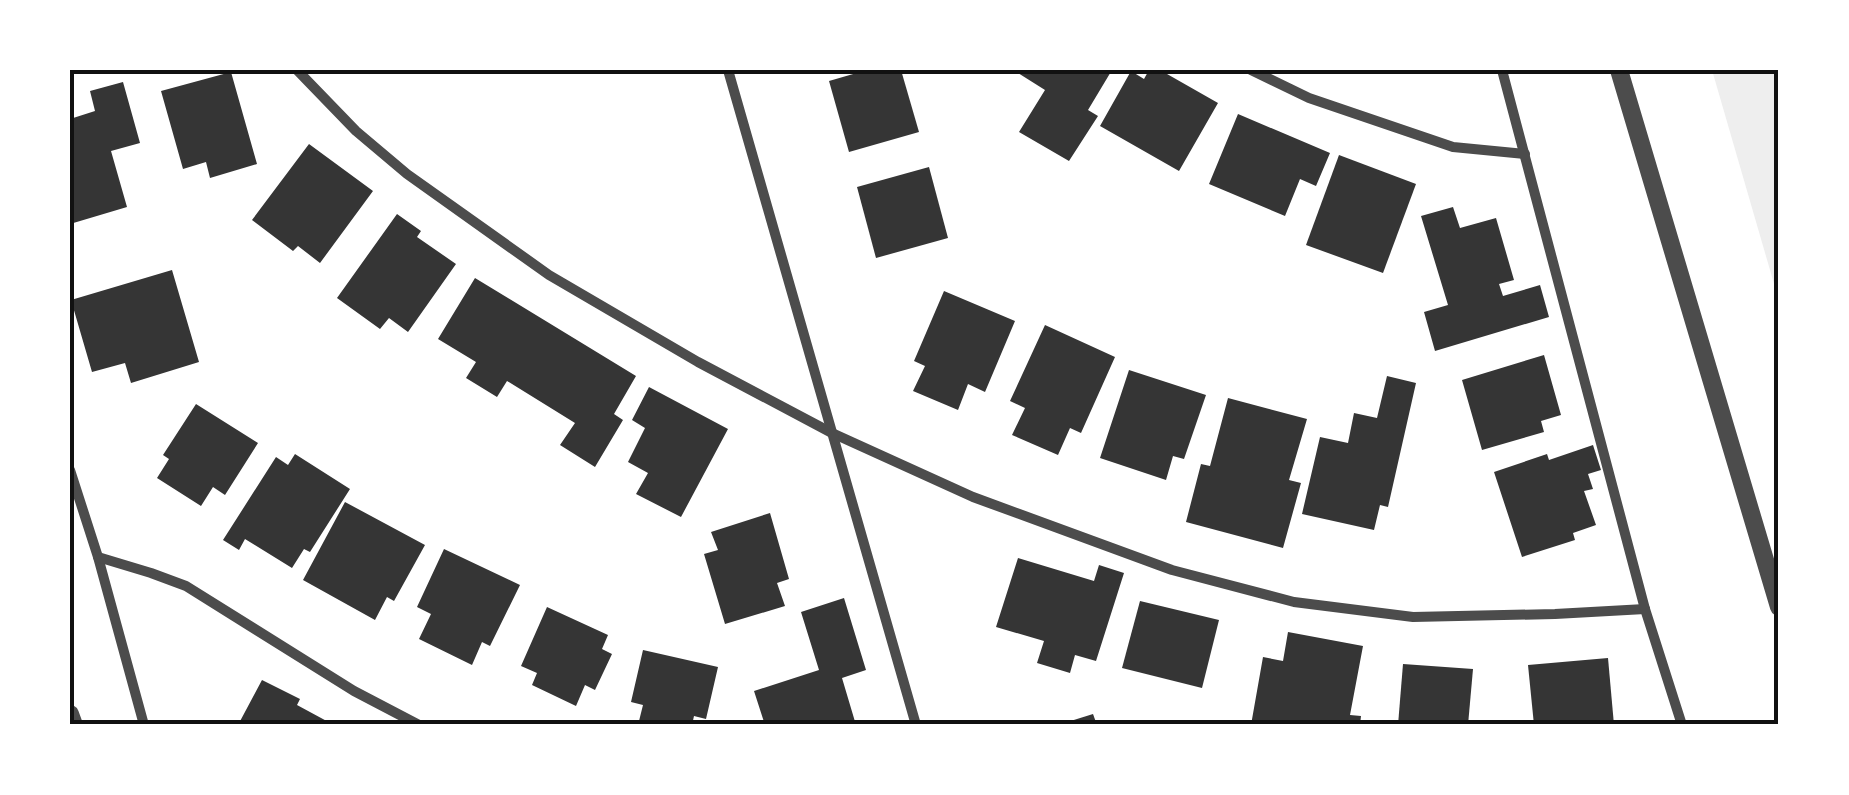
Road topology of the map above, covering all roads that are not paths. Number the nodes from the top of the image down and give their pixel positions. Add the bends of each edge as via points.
1 (297, 70) edge
2 (728, 70) edge
3 (1251, 70) edge
4 (1502, 70) edge
5 (1620, 70) edge
6 (1526, 154) junction
7 (832, 433) junction
8 (70, 470) edge
9 (98, 556) junction
10 (1779, 607) edge
11 (1645, 609) junction
12 (70, 714) edge
13 (74, 725) edge
14 (144, 725) edge
15 (419, 725) edge
16 (916, 725) edge
17 (1682, 725) edge

1 - 7 street via 407,174 549,275
2 - 7 street
3 - 6 street via 1309,98 1436,142
4 - 6 street
5 - 10 street
6 - 11 street
7 - 11 street via 973,497 1172,570 1294,602 1413,618
7 - 16 street
8 - 9 street
9 - 14 street
9 - 15 street via 186,586
11 - 17 street
12 - 13 street

